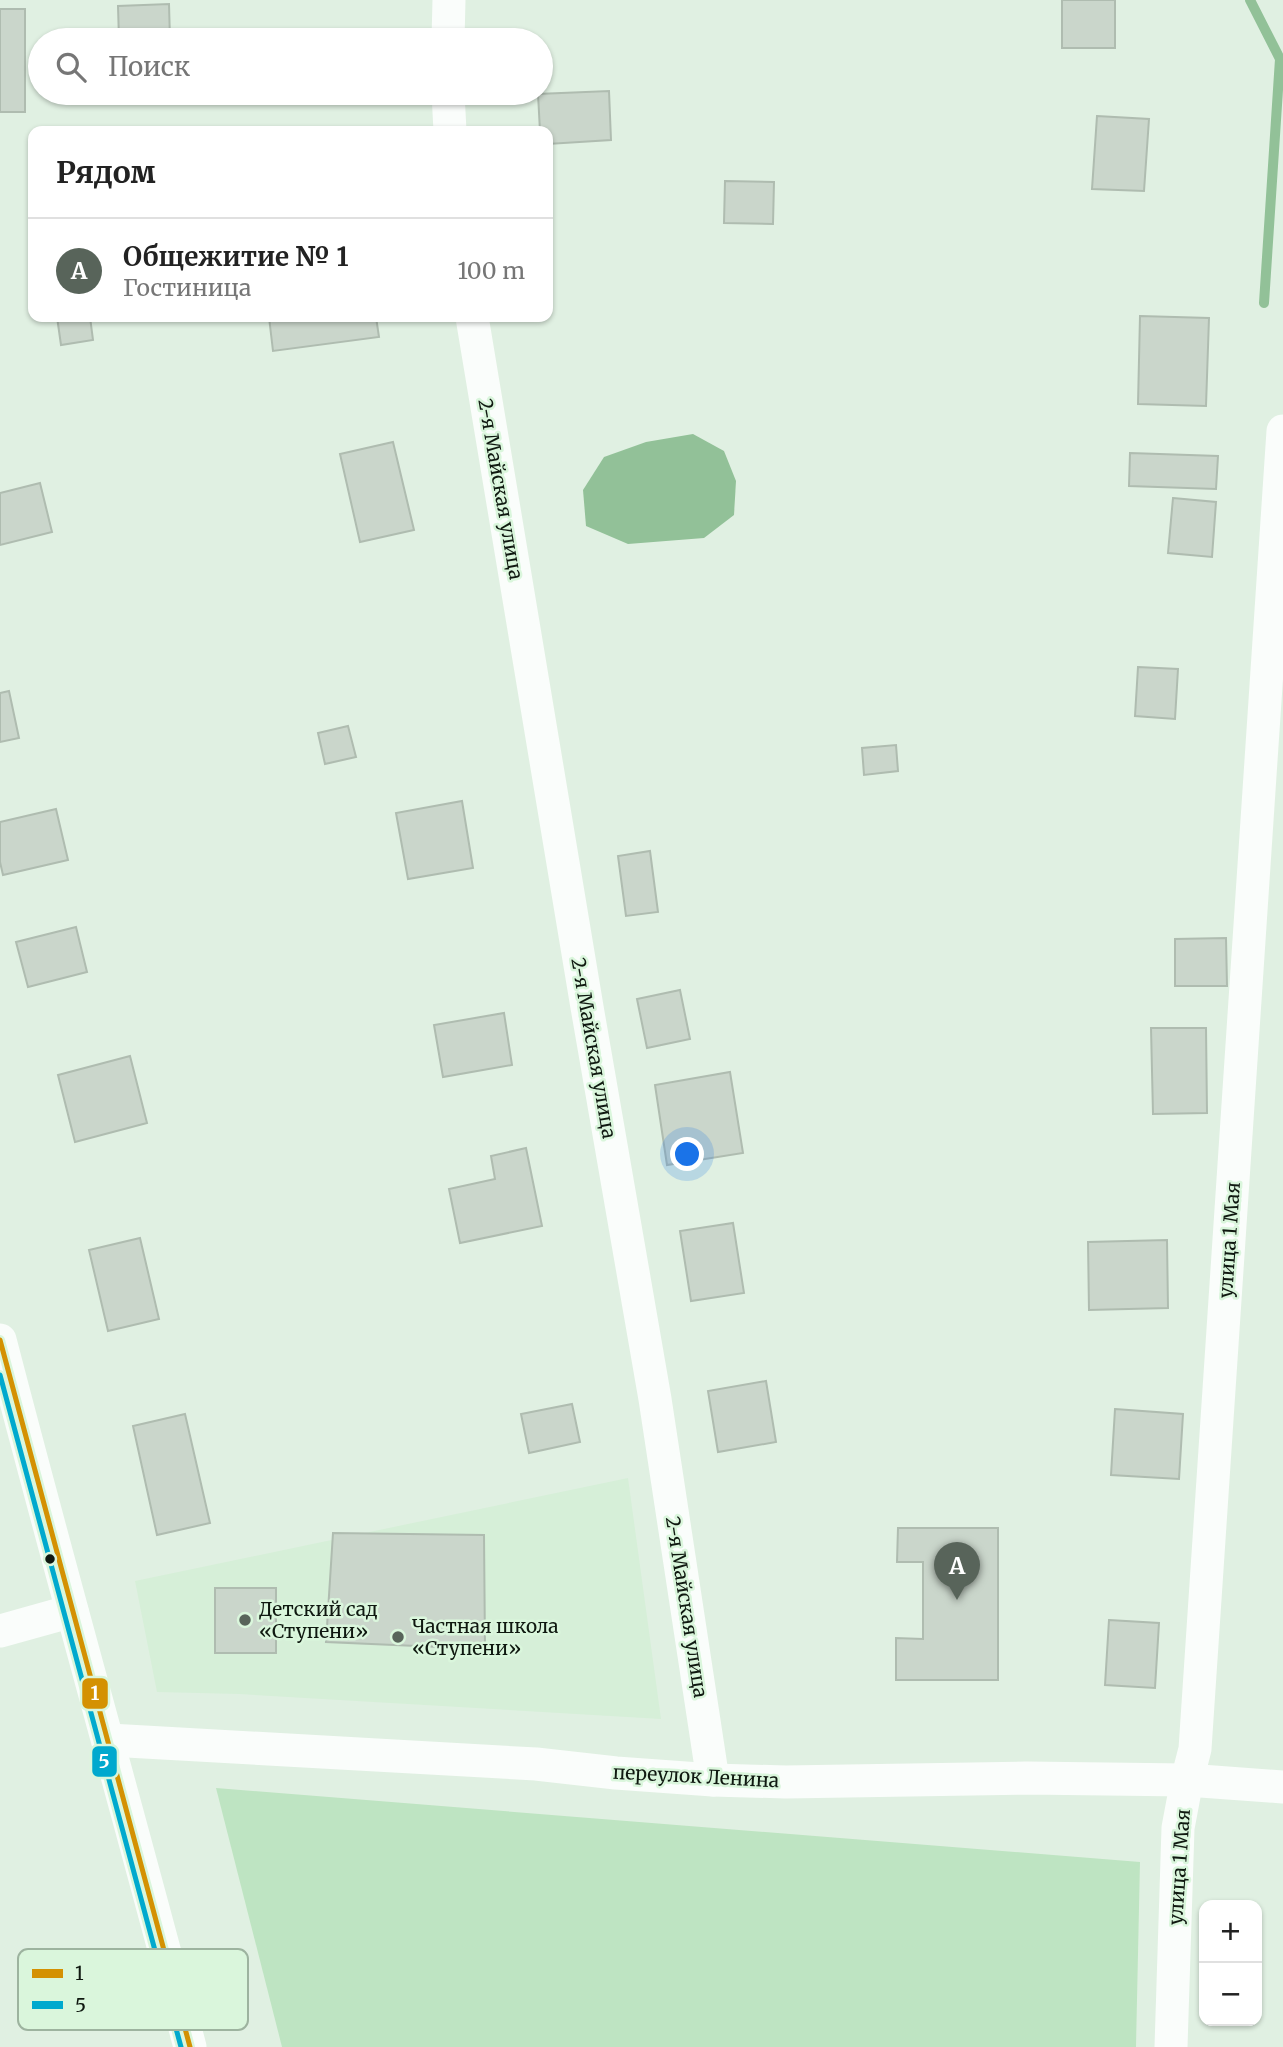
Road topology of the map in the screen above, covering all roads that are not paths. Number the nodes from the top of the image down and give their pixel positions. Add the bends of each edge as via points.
1 (449, 0) edge
2 (448, 28) edge
3 (449, 105) edge
4 (450, 126) edge
5 (473, 322) edge
6 (1283, 431) edge
7 (0, 1340) edge
8 (72, 1611) junction
9 (0, 1631) edge
10 (109, 1741) junction
11 (713, 1780) junction
12 (1187, 1780) junction
13 (1283, 1787) edge
14 (164, 1949) edge
15 (186, 2030) edge
16 (190, 2047) edge
17 (1171, 2047) edge

1 - 2 street
3 - 4 street
5 - 11 street, 2-я Майская улица via 655,1399
6 - 12 street, улица 1 Мая via 1196,1735
7 - 8 street
8 - 9 street
8 - 10 street
10 - 11 street, переулок Ленина via 536,1764
10 - 14 street
11 - 12 street, переулок Ленина
12 - 13 street, переулок Ленина
12 - 17 street, улица 1 Мая via 1178,1828
15 - 16 street

